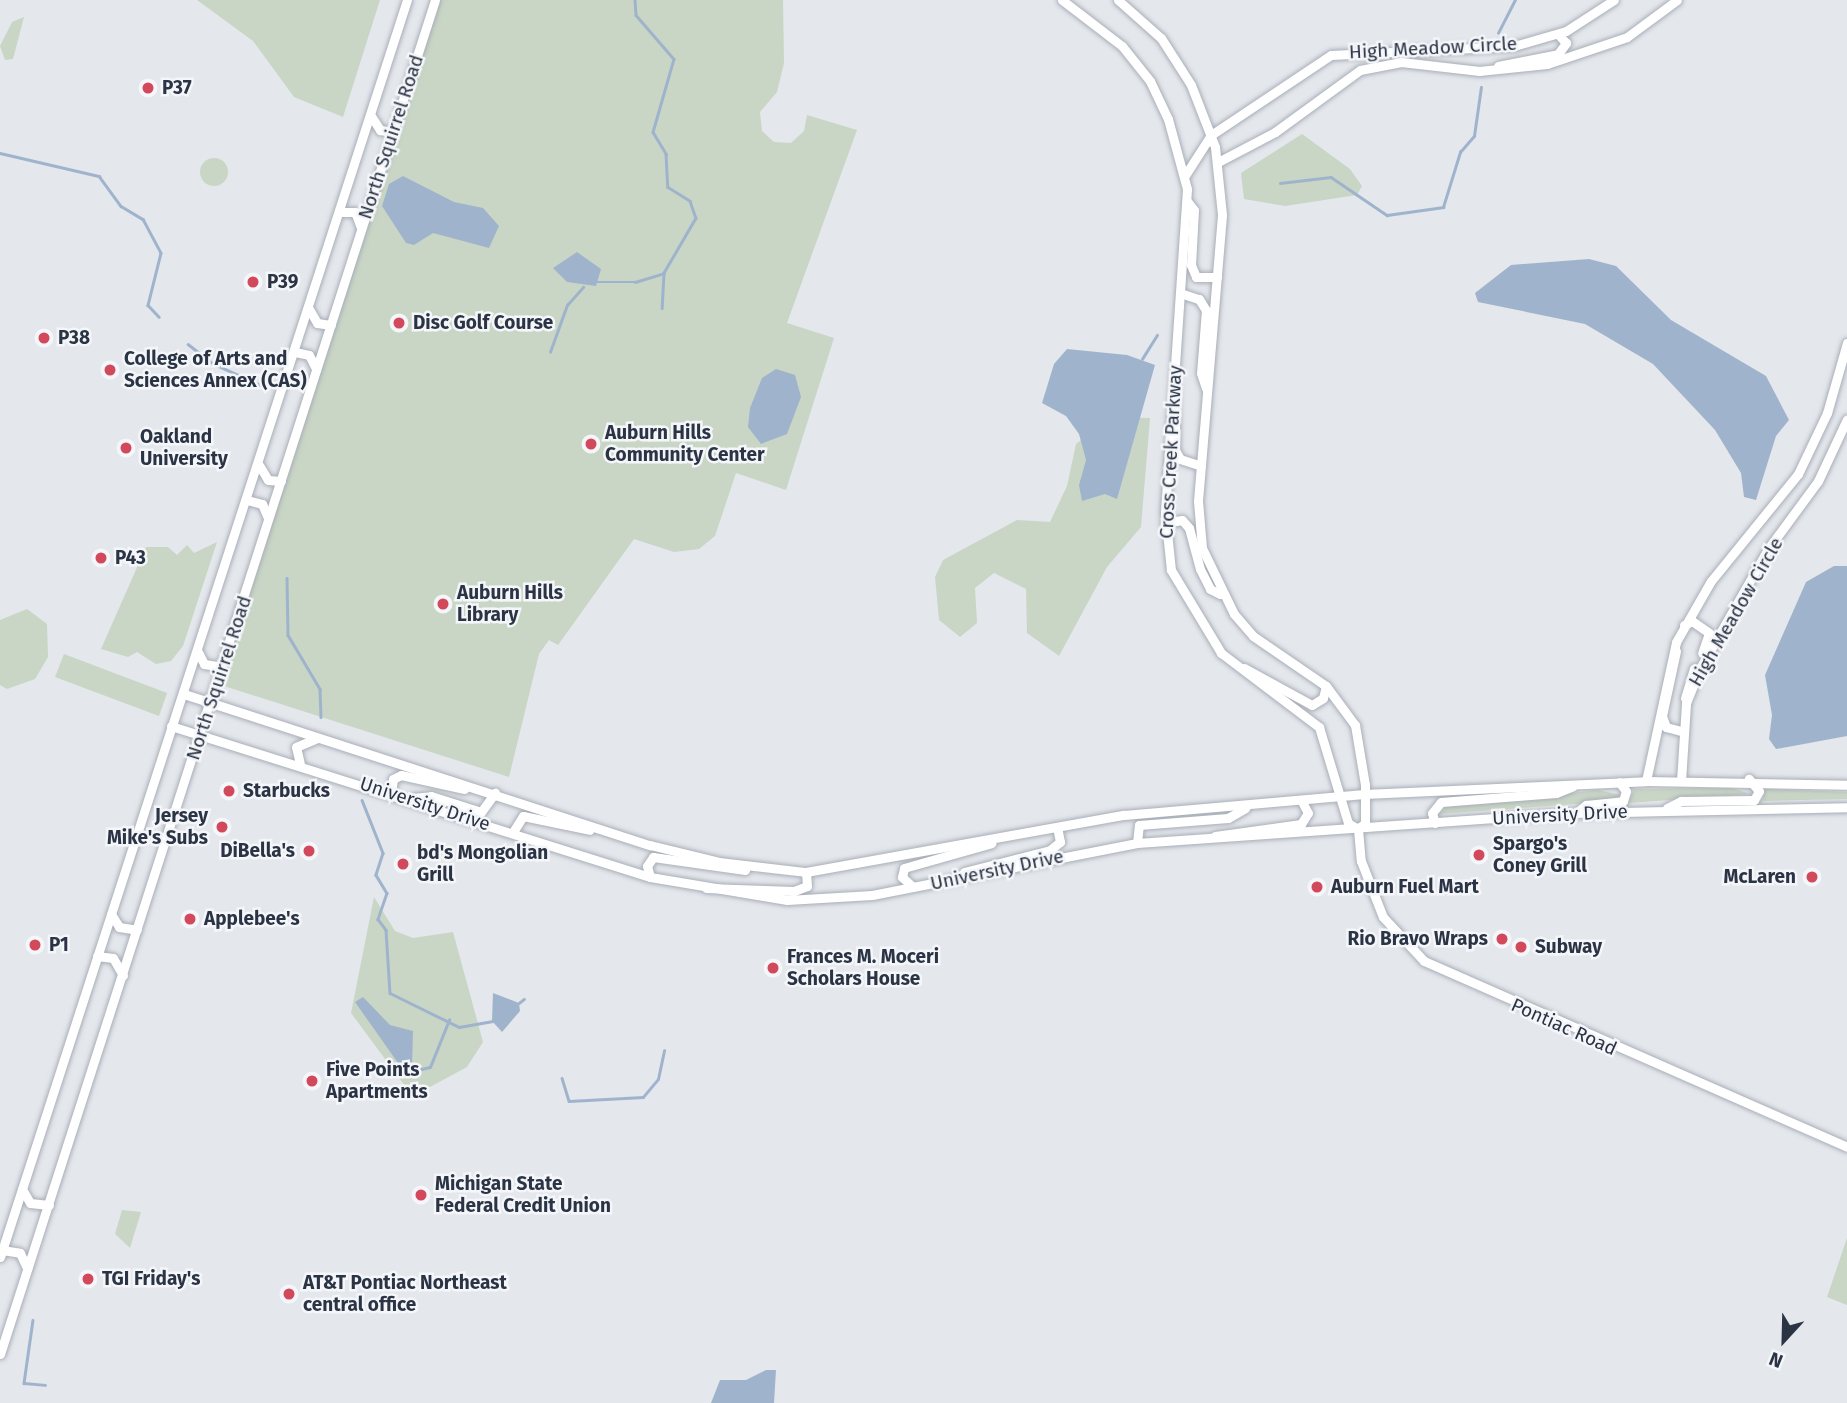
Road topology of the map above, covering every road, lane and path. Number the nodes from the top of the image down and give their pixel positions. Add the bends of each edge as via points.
1 (407, 0) edge
2 (435, 0) edge
3 (1062, 0) edge
4 (1118, 0) edge
5 (1614, 0) edge
6 (1675, 0) edge
7 (1558, 34) junction
8 (1479, 71) junction
9 (371, 114) junction
10 (393, 132) junction
11 (1211, 135) junction
12 (1218, 162) junction
13 (1184, 177) junction
14 (1187, 201) junction
15 (339, 212) junction
16 (361, 230) junction
17 (1217, 277) junction
18 (1180, 293) junction
19 (309, 307) junction
20 (331, 325) junction
21 (1847, 343) edge
22 (295, 352) junction
23 (316, 371) junction
24 (1173, 382) junction
25 (1207, 393) junction
26 (1847, 419) edge
27 (259, 464) junction
28 (1201, 466) junction
29 (281, 481) junction
30 (247, 500) junction
31 (268, 520) junction
32 (1165, 523) junction
33 (1222, 595) junction
34 (1684, 625) junction
35 (1676, 642) junction
36 (198, 650) junction
37 (222, 667) junction
38 (1239, 668) junction
39 (1326, 686) junction
40 (184, 694) junction
41 (1686, 703) junction
42 (210, 704) junction
43 (171, 726) junction
44 (1681, 731) junction
45 (201, 732) junction
46 (317, 738) junction
47 (300, 764) junction
48 (1749, 779) junction
49 (1646, 781) junction
50 (1681, 781) junction
51 (1619, 782) junction
52 (1578, 784) junction
53 (1847, 785) edge
54 (473, 788) junction
55 (391, 793) junction
56 (495, 793) junction
57 (1364, 794) junction
58 (1342, 796) junction
59 (408, 798) junction
60 (1301, 800) junction
61 (1250, 805) junction
62 (1847, 807) edge
63 (1662, 810) junction
64 (1575, 814) junction
65 (1435, 823) junction
66 (1058, 827) junction
67 (1357, 829) junction
68 (602, 830) junction
69 (513, 832) junction
70 (1000, 838) junction
71 (1210, 838) junction
72 (1137, 842) junction
73 (760, 868) junction
74 (806, 872) junction
75 (650, 877) junction
76 (946, 880) junction
77 (913, 887) junction
78 (701, 889) junction
79 (111, 914) junction
80 (137, 930) junction
81 (97, 956) junction
82 (123, 975) junction
83 (1847, 1147) edge
84 (22, 1189) junction
85 (49, 1205) junction
86 (1, 1253) edge
87 (27, 1270) junction
88 (0, 1354) edge

1 - 9 main road, North Squirrel Road
2 - 10 main road, North Squirrel Road
3 - 13 main road, Cross Creek Parkway via 1101,26 1150,81
4 - 11 main road, Cross Creek Parkway via 1161,38 1191,85
5 - 7 main road, High Meadow Circle
6 - 8 main road, High Meadow Circle via 1669,10 1594,50 1530,67
7 - 8 main road via 1566,43 1558,54
7 - 11 main road, High Meadow Circle via 1501,47 1345,51 1307,66
8 - 12 main road, High Meadow Circle via 1401,62 1360,70 1260,142
9 - 10 main road via 376,127
9 - 15 main road, North Squirrel Road
10 - 16 main road, North Squirrel Road
11 - 12 main road, Cross Creek Parkway
11 - 13 main road
12 - 17 main road, Cross Creek Parkway
13 - 14 main road, Cross Creek Parkway
14 - 17 main road via 1194,210 1191,265 1196,277
14 - 18 main road, Cross Creek Parkway
15 - 16 main road via 355,212
15 - 19 main road, North Squirrel Road
16 - 20 main road, North Squirrel Road
17 - 25 main road, Cross Creek Parkway
18 - 24 main road, Cross Creek Parkway
18 - 25 main road via 1199,299 1206,310 1201,373
19 - 20 main road via 317,323
19 - 22 main road, North Squirrel Road
20 - 23 main road, North Squirrel Road
21 - 34 main road, High Meadow Circle via 1824,420 1798,474
22 - 23 main road via 309,355
22 - 27 main road, North Squirrel Road
23 - 29 main road, North Squirrel Road
24 - 28 main road via 1179,400 1175,450 1181,459
24 - 32 main road, Cross Creek Parkway
25 - 28 main road, Cross Creek Parkway
26 - 41 main road, High Meadow Circle via 1818,481 1768,549
27 - 29 main road via 264,477
27 - 30 main road, North Squirrel Road
28 - 33 main road, Cross Creek Parkway via 1202,548
29 - 31 main road, North Squirrel Road
30 - 31 main road via 262,504
30 - 36 main road, North Squirrel Road
31 - 37 main road, North Squirrel Road
32 - 33 main road via 1182,520 1189,528 1200,569 1210,589
32 - 38 main road, Cross Creek Parkway via 1171,570 1183,596
33 - 39 main road, Cross Creek Parkway via 1253,636
34 - 35 main road, High Meadow Circle
34 - 41 main road via 1692,621 1709,633 1685,687
35 - 44 main road via 1662,716 1666,727
35 - 49 main road, High Meadow Circle
36 - 37 main road via 204,664
36 - 40 main road, North Squirrel Road
37 - 42 main road, North Squirrel Road
38 - 39 main road via 1312,705 1324,698
38 - 58 main road, Cross Creek Parkway via 1319,727
39 - 57 main road, Cross Creek Parkway via 1355,725
40 - 42 main road, University Drive
40 - 43 main road, North Squirrel Road
41 - 44 main road, High Meadow Circle
42 - 45 main road, North Squirrel Road
42 - 46 main road, University Drive
43 - 45 main road, University Drive
43 - 79 main road, North Squirrel Road
44 - 50 main road, High Meadow Circle
45 - 47 main road, University Drive
45 - 80 main road, North Squirrel Road
46 - 47 main road via 296,747
46 - 54 main road, University Drive
47 - 55 main road, University Drive
48 - 50 main road, University Drive
48 - 53 main road, University Drive
48 - 63 main road via 1759,791 1754,800 1681,802
49 - 50 main road, University Drive
49 - 51 main road, University Drive
51 - 52 main road, University Drive
51 - 64 main road via 1626,791 1623,801 1586,805
52 - 57 main road, University Drive
52 - 65 main road via 1556,793 1441,802 1432,813
54 - 55 main road via 449,789 401,775 393,779
54 - 56 main road, University Drive
55 - 59 main road, University Drive
56 - 59 main road via 481,812 431,796
56 - 68 main road, University Drive
57 - 58 main road, University Drive
57 - 67 main road, Cross Creek Parkway via 1365,823
58 - 60 main road, University Drive
58 - 67 main road, Cross Creek Parkway via 1348,823
59 - 69 main road, University Drive
60 - 61 main road, University Drive
60 - 71 main road via 1308,813 1301,824 1229,829
61 - 66 main road, University Drive
61 - 72 main road via 1228,818 1139,825
62 - 63 main road, University Drive
63 - 64 main road, University Drive
64 - 65 main road, University Drive
65 - 67 main road, University Drive
66 - 70 main road, University Drive
66 - 76 main road via 1060,842 1050,850 981,865
67 - 71 main road, University Drive
67 - 83 main road, Pontiac Road via 1361,861 1384,917 1424,961
68 - 69 main road via 523,816
68 - 73 main road, University Drive
69 - 75 main road, University Drive
70 - 74 main road, University Drive
70 - 77 main road via 974,853 904,868 902,877
71 - 72 main road, University Drive
72 - 76 main road, University Drive
73 - 74 main road, University Drive
73 - 75 main road via 728,872 653,857 647,866
74 - 78 main road via 807,886 794,891 722,885
75 - 78 main road, University Drive
76 - 77 main road, University Drive
77 - 78 main road, University Drive via 799,900
79 - 80 main road via 119,927
79 - 81 main road, North Squirrel Road
80 - 82 main road, North Squirrel Road
81 - 82 main road via 113,958
81 - 84 main road, North Squirrel Road
82 - 85 main road, North Squirrel Road
84 - 85 main road via 30,1203
84 - 86 main road, North Squirrel Road
85 - 87 main road, North Squirrel Road
86 - 87 main road via 20,1253
87 - 88 main road, North Squirrel Road

